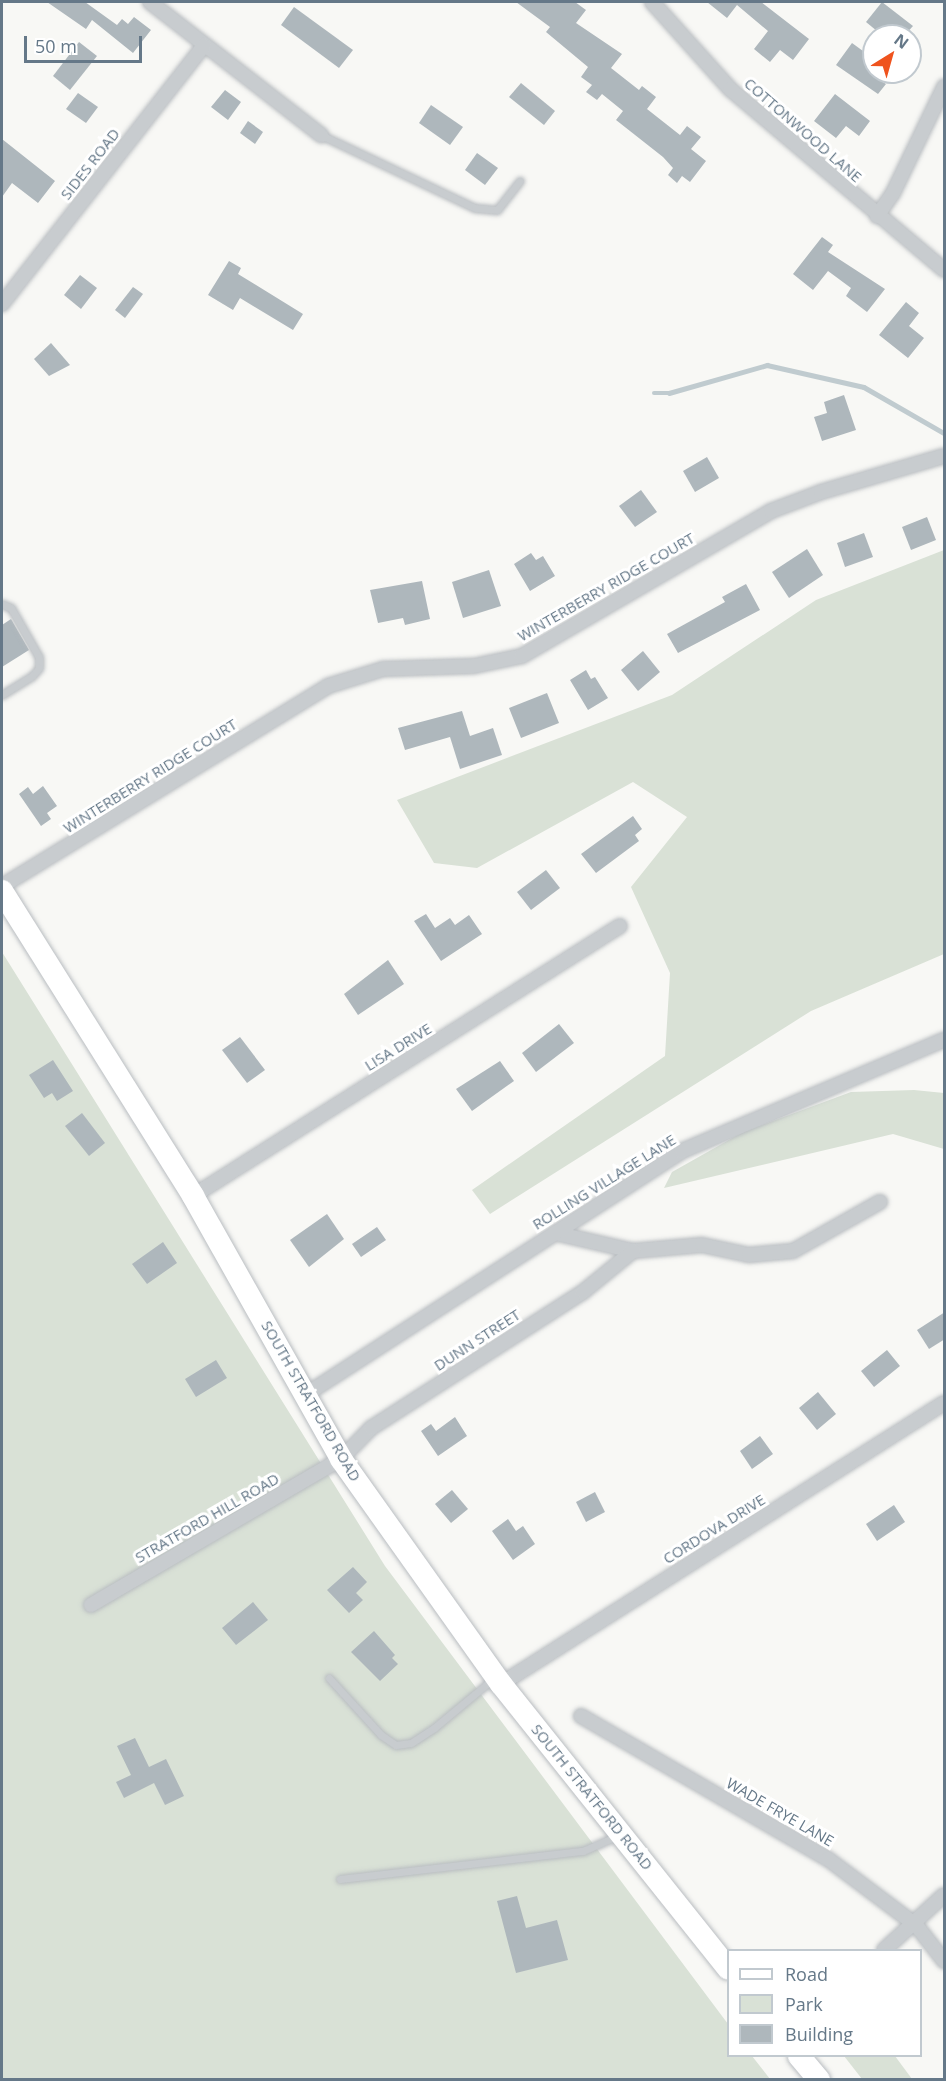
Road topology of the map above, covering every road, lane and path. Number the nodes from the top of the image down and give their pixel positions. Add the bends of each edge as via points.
1 (150, 2) edge
2 (652, 2) edge
3 (204, 45) junction
4 (945, 87) edge
5 (321, 135) joint
6 (520, 181) dead end
7 (877, 216) junction
8 (945, 270) edge
9 (2, 304) edge
10 (945, 456) edge
11 (2, 604) edge
12 (2, 695) edge
13 (2, 886) edge
14 (2, 891) edge
15 (620, 926) dead end
16 (945, 1040) edge
17 (193, 1196) junction
18 (880, 1202) dead end
19 (555, 1233) junction
20 (633, 1251) junction
21 (305, 1395) junction
22 (945, 1403) edge
23 (341, 1459) junction
24 (90, 1605) dead end
25 (329, 1678) dead end
26 (498, 1680) junction
27 (581, 1716) dead end
28 (621, 1834) junction
29 (340, 1879) dead end
30 (945, 1895) edge
31 (916, 1925) junction
32 (885, 1949) edge
33 (945, 1961) edge
34 (727, 1966) edge
35 (801, 2057) edge
36 (819, 2079) edge

1 - 3 street
2 - 7 street, COTTONWOOD LANE via 730,89
3 - 5 street
3 - 9 street, SIDES ROAD
4 - 7 street via 893,194
5 - 6 lane via 475,208 497,210
7 - 8 street, COTTONWOOD LANE
10 - 13 street, WINTERBERRY RIDGE COURT via 821,492 771,511 522,656 474,666 382,669 328,686
11 - 12 lane via 11,608 39,657 39,668
14 - 17 main road, SOUTH STRATFORD ROAD
15 - 17 street, LISA DRIVE
16 - 19 street, ROLLING VILLAGE LANE via 682,1151
17 - 21 main road, SOUTH STRATFORD ROAD
18 - 20 street via 793,1251 749,1255 702,1245
19 - 20 street
19 - 21 street, ROLLING VILLAGE LANE
20 - 23 street, DUNN STREET via 583,1292 371,1428
21 - 23 main road, SOUTH STRATFORD ROAD
22 - 26 street, CORDOVA DRIVE
23 - 24 street, STRATFORD HILL ROAD
23 - 26 main road, SOUTH STRATFORD ROAD
25 - 26 lane via 381,1736 396,1744 411,1743
26 - 28 main road, SOUTH STRATFORD ROAD
27 - 31 street, WADE FRYE LANE via 828,1859
28 - 29 lane via 583,1851
28 - 34 main road, SOUTH STRATFORD ROAD
30 - 31 street
31 - 32 street
31 - 33 street, WADE FRYE LANE
35 - 36 main road

